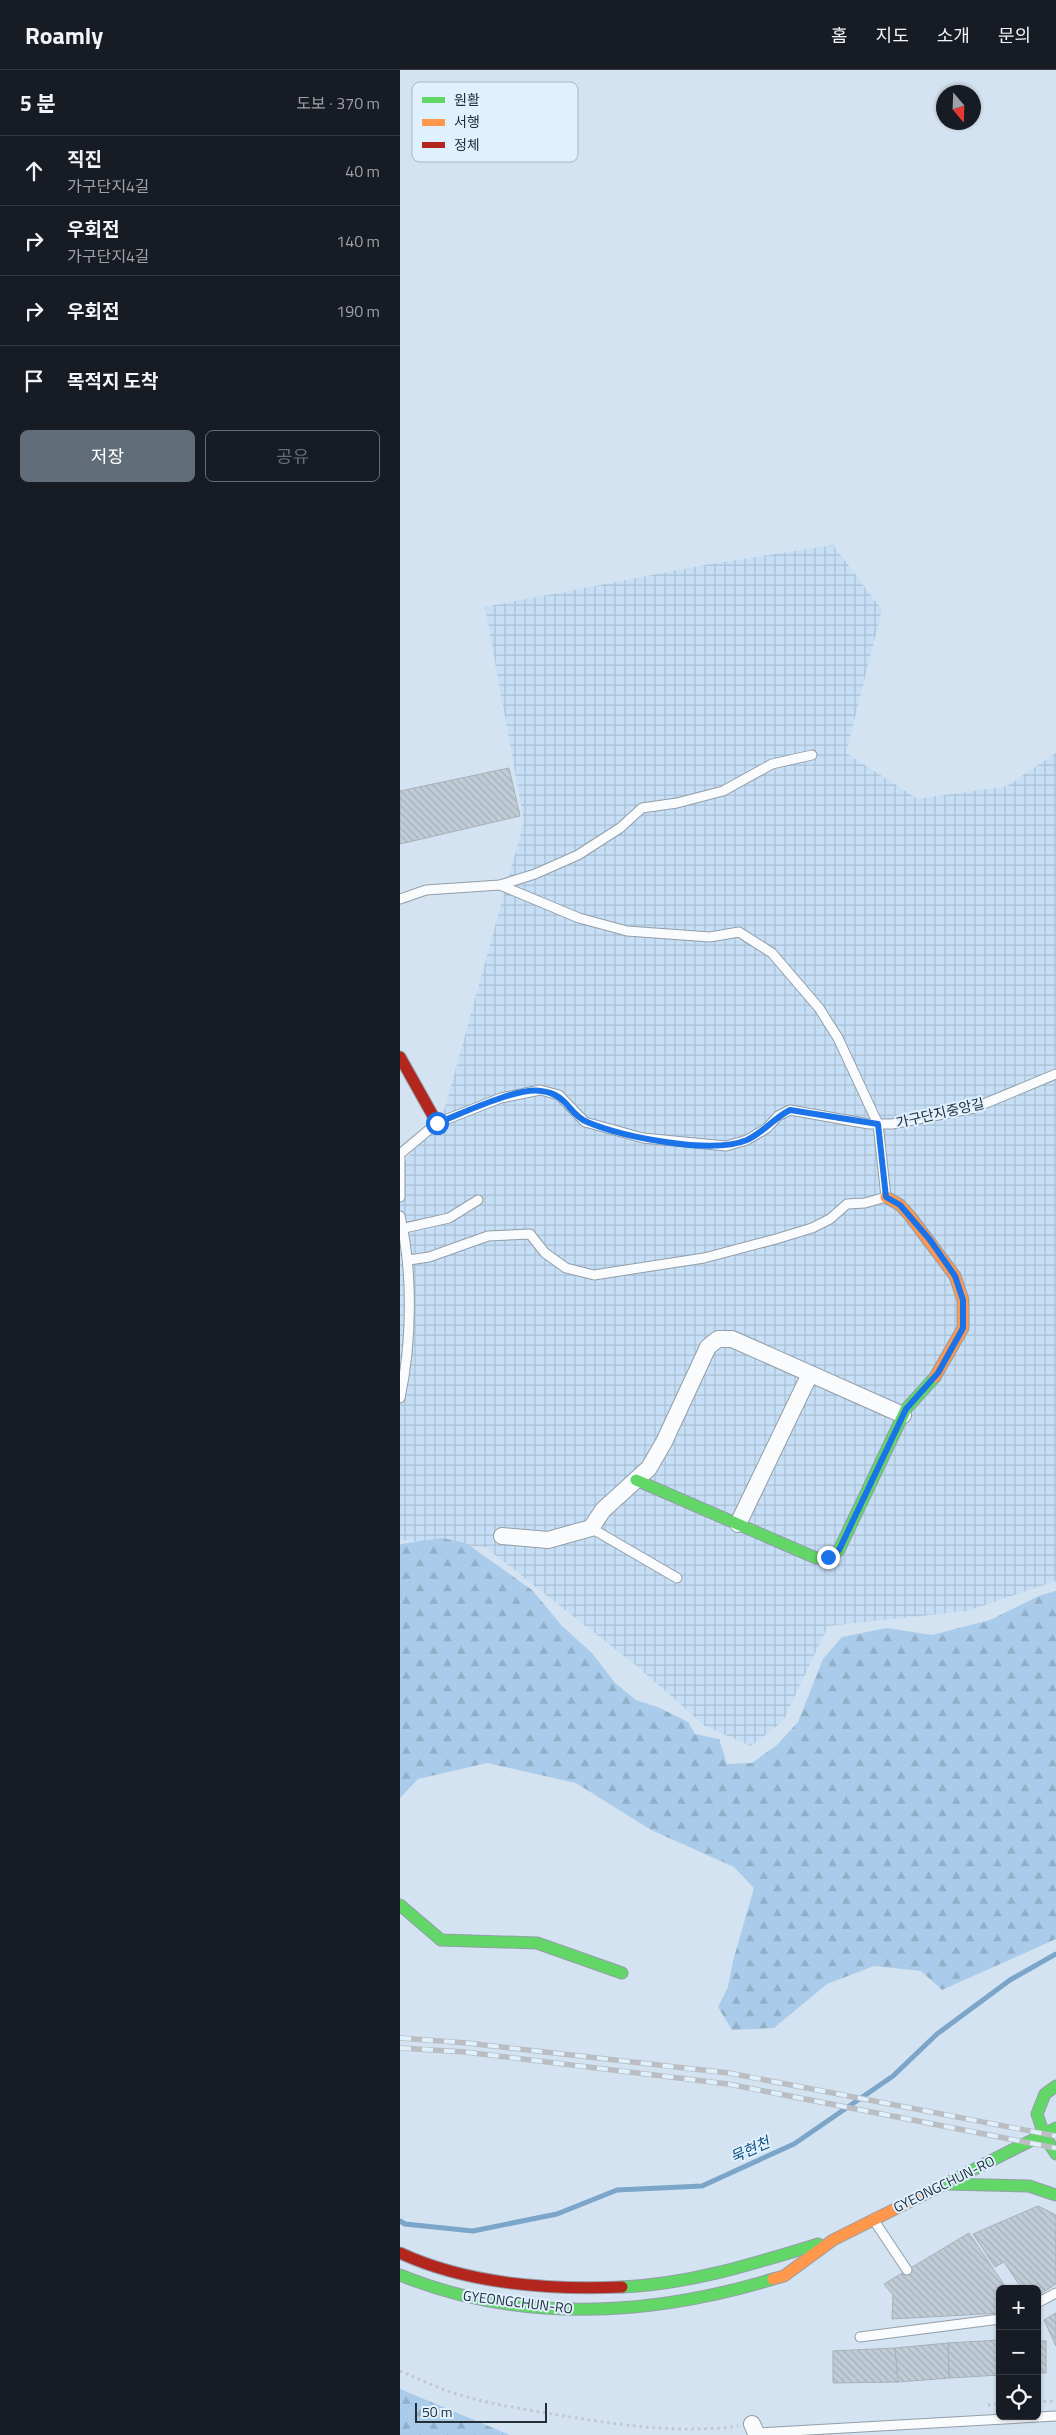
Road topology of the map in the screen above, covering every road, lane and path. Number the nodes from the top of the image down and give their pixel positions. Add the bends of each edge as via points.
1 (812, 755) dead end
2 (500, 885) junction
3 (400, 899) edge
4 (400, 1057) edge
5 (1056, 1074) edge
6 (437, 1123) junction
7 (878, 1124) junction
8 (400, 1156) edge
9 (400, 1197) edge
10 (886, 1197) junction
11 (478, 1200) dead end
12 (400, 1216) edge
13 (402, 1229) edge
14 (409, 1260) junction
15 (810, 1374) junction
16 (400, 1398) edge
17 (903, 1415) junction
18 (636, 1480) junction
19 (738, 1524) junction
20 (591, 1528) junction
21 (502, 1536) dead end
22 (677, 1578) dead end
23 (400, 1905) edge
24 (622, 1973) dead end
25 (1056, 2086) edge
26 (1056, 2128) edge
27 (1044, 2135) junction
28 (1056, 2154) edge
29 (944, 2184) junction
30 (1056, 2195) edge
31 (873, 2219) junction
32 (833, 2240) junction
33 (400, 2253) edge
34 (907, 2270) dead end
35 (400, 2275) edge
36 (1056, 2293) edge
37 (1041, 2301) edge
38 (996, 2320) edge
39 (860, 2337) dead end
40 (400, 2371) edge
41 (1056, 2401) edge
42 (1041, 2402) edge
43 (996, 2404) edge
44 (984, 2405) dead end
45 (1056, 2416) edge
46 (755, 2431) edge

1 - 2 lane via 772,764 723,791 642,808 620,828 578,855
2 - 3 lane via 426,890
2 - 7 lane via 580,918 627,931 710,938 739,932 772,953 819,1008 838,1038
4 - 6 street
5 - 7 lane, 가구단지중앙길 via 974,1108
6 - 7 lane, 가구단지중앙길 via 501,1098 540,1090 559,1095 585,1122 643,1138 706,1146 726,1146 747,1140 790,1110
6 - 8 lane, 가구단지중앙길
7 - 10 lane
8 - 9 lane
10 - 14 lane via 865,1204 847,1204 830,1219 812,1228 776,1239 704,1258 634,1270 594,1275 566,1268 545,1253 530,1234 488,1236 429,1257
10 - 17 street via 900,1205 930,1240 955,1276 963,1300 963,1328 938,1373
11 - 13 lane via 449,1218
12 - 13 lane
13 - 14 lane
14 - 16 lane via 405,1376
15 - 17 street
15 - 18 street via 732,1339 718,1340 708,1347 649,1468
15 - 19 street
17 - 19 street via 839,1550 828,1557 816,1558
18 - 19 street
18 - 20 street via 603,1510
20 - 21 street via 548,1540
20 - 22 lane
23 - 24 street via 441,1940 537,1943
25 - 27 street via 1046,2094 1037,2114
26 - 27 street, GYEONGCHUN-RO
27 - 28 street
27 - 29 street, GYEONGCHUN-RO
29 - 30 street via 1029,2186
29 - 31 street, GYEONGCHUN-RO
31 - 32 street, GYEONGCHUN-RO
31 - 34 lane
32 - 33 street, GYEONGCHUN-RO via 719,2273 660,2284 605,2288 560,2288 516,2283 435,2267
32 - 35 street, GYEONGCHUN-RO via 784,2276 724,2294 663,2305 606,2310 560,2310 471,2298 432,2288
36 - 37 lane
38 - 39 lane
40 - 46 path via 459,2395 529,2410 606,2422
41 - 42 path
43 - 44 path
45 - 46 lane

